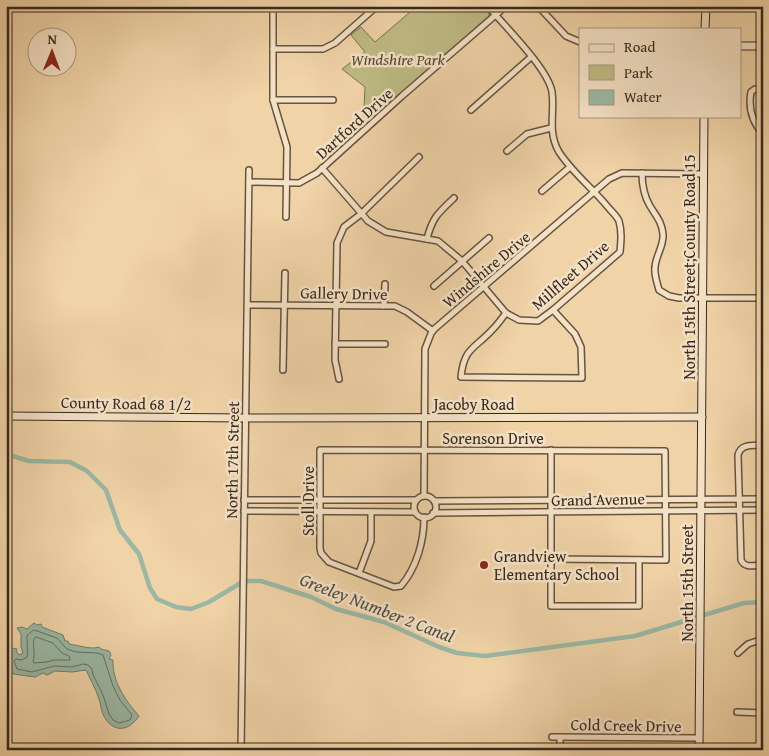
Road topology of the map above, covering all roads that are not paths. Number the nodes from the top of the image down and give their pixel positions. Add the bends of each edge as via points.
1 (273, 6) edge
2 (378, 6) edge
3 (488, 6) edge
4 (506, 6) edge
5 (538, 6) edge
6 (706, 6) edge
7 (496, 15) junction
8 (705, 28) edge
9 (579, 42) edge
10 (742, 46) edge
11 (763, 46) edge
12 (273, 49) junction
13 (531, 58) junction
14 (763, 89) edge
15 (272, 100) junction
16 (333, 100) dead end
17 (472, 110) dead end
18 (704, 118) edge
19 (551, 128) junction
20 (763, 134) edge
21 (507, 150) dead end
22 (419, 157) dead end
23 (570, 167) junction
24 (322, 168) junction
25 (249, 170) dead end
26 (642, 173) junction
27 (704, 174) junction
28 (249, 182) junction
29 (286, 183) junction
30 (542, 191) dead end
31 (595, 192) junction
32 (454, 198) dead end
33 (361, 214) junction
34 (286, 217) dead end
35 (489, 238) dead end
36 (427, 239) junction
37 (462, 261) junction
38 (285, 273) dead end
39 (384, 284) dead end
40 (434, 286) dead end
41 (484, 286) junction
42 (703, 298) junction
43 (763, 298) edge
44 (248, 305) junction
45 (284, 305) junction
46 (335, 306) junction
47 (384, 306) junction
48 (553, 310) junction
49 (506, 313) junction
50 (433, 330) junction
51 (335, 344) junction
52 (385, 344) dead end
53 (283, 370) dead end
54 (339, 379) dead end
55 (6, 416) edge
56 (702, 417) junction
57 (246, 418) junction
58 (425, 418) junction
59 (763, 445) edge
60 (320, 450) joint
61 (424, 450) junction
62 (551, 450) junction
63 (424, 496) junction
64 (763, 498) edge
65 (666, 499) junction
66 (701, 499) junction
67 (739, 499) junction
68 (244, 500) junction
69 (320, 500) junction
70 (416, 500) junction
71 (551, 500) junction
72 (434, 501) junction
73 (701, 510) junction
74 (740, 510) junction
75 (763, 510) edge
76 (244, 511) junction
77 (666, 511) junction
78 (320, 512) junction
79 (371, 512) junction
80 (415, 512) junction
81 (551, 512) junction
82 (433, 513) junction
83 (424, 517) junction
84 (551, 559) junction
85 (639, 560) junction
86 (763, 565) edge
87 (360, 573) junction
88 (763, 639) edge
89 (738, 653) dead end
90 (737, 712) dead end
91 (763, 712) edge
92 (552, 737) dead end
93 (560, 737) junction
94 (699, 738) junction
95 (241, 750) edge
96 (560, 750) edge
97 (699, 750) edge

1 - 12 street
2 - 12 street via 336,43 323,49
3 - 7 street
4 - 7 street, Dartford Drive
5 - 9 street via 566,36
6 - 8 street
7 - 13 street
7 - 24 street, Dartford Drive
10 - 11 street
12 - 15 street
13 - 17 street
13 - 19 street via 547,77 552,92
14 - 20 street via 751,92 751,116
15 - 16 street
15 - 29 street via 287,147
18 - 27 street, North 15th Street;County Road 15
19 - 21 street via 527,134
19 - 23 street via 558,150
22 - 33 street
23 - 30 street
23 - 31 street
24 - 29 street, Dartford Drive via 299,183
24 - 33 street
25 - 28 street, North 17th Street
26 - 27 street, Windshire Drive
26 - 31 street, Windshire Drive via 622,173 609,179
26 - 42 street via 642,188 662,225 663,244 655,266 659,290 670,296
27 - 42 street, North 15th Street;County Road 15
28 - 29 street, Dartford Drive
28 - 44 street, North 17th Street
29 - 34 street
31 - 41 street, Windshire Drive
31 - 48 street, Millfleet Drive via 618,219 622,235 620,252
32 - 36 street via 430,223
33 - 36 street via 386,232
33 - 46 street via 344,227 337,243
35 - 37 street
36 - 37 street via 438,241
37 - 40 street
37 - 41 street
38 - 45 street
39 - 47 street
41 - 49 street
41 - 50 street, Windshire Drive
42 - 43 street
42 - 56 street, North 15th Street;County Road 15
44 - 45 street, Gallery Drive
44 - 57 street, North 17th Street
45 - 46 street, Gallery Drive
45 - 53 street
46 - 47 street, Gallery Drive
46 - 51 street
47 - 50 street, Gallery Drive via 395,306
48 - 49 street, Millfleet Drive via 538,321 519,320
48 - 49 street via 575,334 581,347 582,378 461,377 462,363 468,352 493,330
50 - 58 street via 425,349
51 - 52 street
51 - 54 street
55 - 57 street, County Road 68 1/2
56 - 58 street, Jacoby Road
56 - 66 street, North 15th Street
57 - 58 street, Jacoby Road
57 - 68 street, North 17th Street
58 - 61 street
59 - 67 street via 740,449
60 - 61 street, Sorenson Drive
60 - 69 street, Stoll Drive
61 - 62 street, Sorenson Drive
61 - 63 street
62 - 65 street, Sorenson Drive via 665,451
62 - 71 street
63 - 70 street
63 - 72 street
64 - 67 street, Grand Avenue
65 - 66 street, Grand Avenue
65 - 71 street, Grand Avenue
65 - 77 street
66 - 67 street, Grand Avenue
66 - 73 street, North 15th Street
67 - 74 street
68 - 69 street
68 - 76 street, North 17th Street
69 - 70 street
69 - 78 street, Stoll Drive
70 - 80 street
71 - 72 street, Grand Avenue
71 - 81 street
72 - 82 street
73 - 74 street, Grand Avenue
73 - 77 street, Grand Avenue
73 - 94 street, North 15th Street
74 - 75 street, Grand Avenue
74 - 86 street via 742,564
76 - 78 street
76 - 95 street, North 17th Street
77 - 81 street, Grand Avenue
77 - 85 street via 666,560
78 - 79 street
78 - 87 street, Stoll Drive via 320,548 324,558
79 - 80 street
79 - 87 street via 371,541
80 - 83 street
81 - 82 street, Grand Avenue
81 - 84 street
82 - 83 street
83 - 87 street, Stoll Drive via 421,546 401,586 394,587
84 - 85 street
84 - 85 street via 551,606 639,606
88 - 89 street via 748,644
90 - 91 street
92 - 93 street, Cold Creek Drive
93 - 94 street, Cold Creek Drive
93 - 96 street
94 - 97 street, North 15th Street

